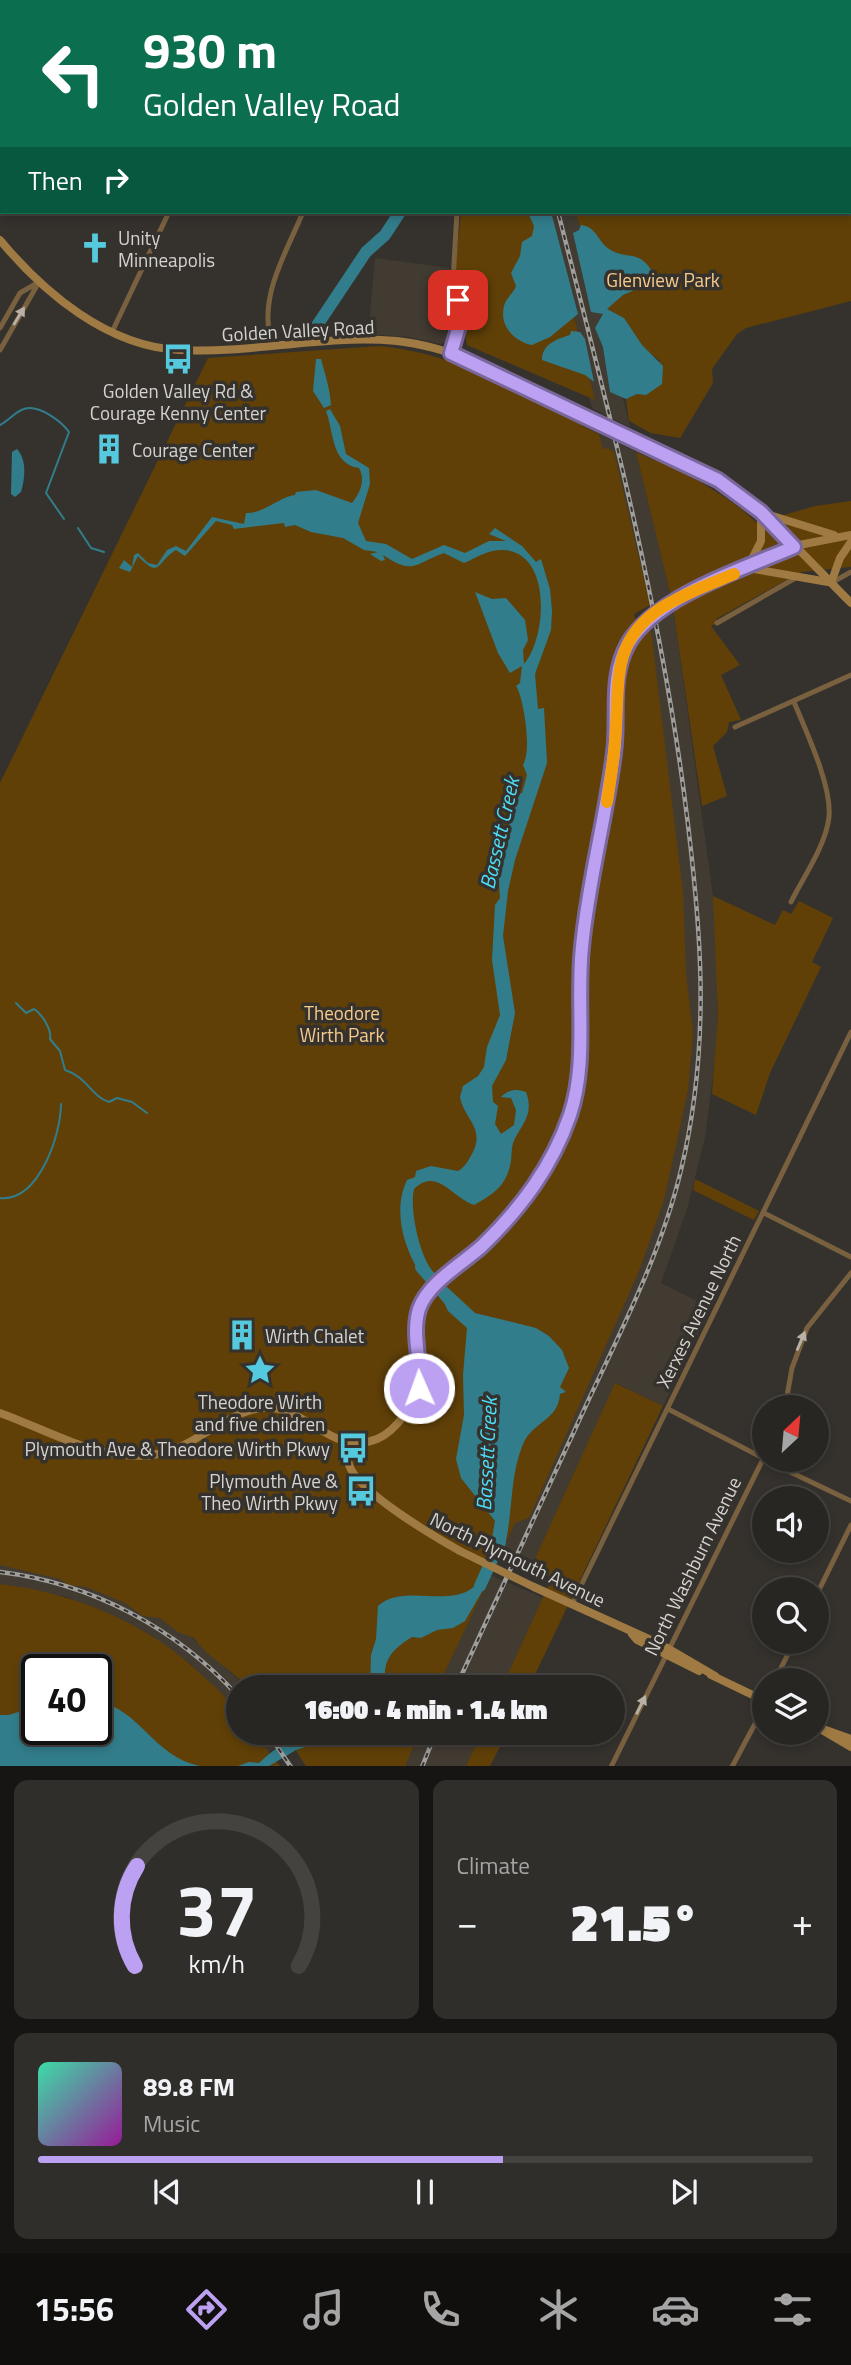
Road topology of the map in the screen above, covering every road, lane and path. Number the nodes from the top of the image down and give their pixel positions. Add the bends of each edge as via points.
1 (168, 214) edge
2 (302, 214) edge
3 (457, 214) edge
4 (0, 240) edge
5 (39, 282) junction
6 (0, 328) edge
7 (112, 332) junction
8 (271, 345) junction
9 (0, 350) edge
10 (451, 353) junction
11 (761, 512) junction
12 (851, 535) edge
13 (837, 536) junction
14 (851, 542) edge
15 (794, 547) junction
16 (746, 568) junction
17 (851, 572) edge
18 (799, 575) junction
19 (831, 583) junction
20 (851, 603) edge
21 (717, 623) dead end
22 (851, 675) edge
23 (793, 702) junction
24 (735, 727) dead end
25 (792, 902) dead end
26 (851, 1032) edge
27 (764, 1213) junction
28 (851, 1257) edge
29 (851, 1273) edge
30 (787, 1395) edge
31 (667, 1409) junction
32 (0, 1413) edge
33 (348, 1443) junction
34 (752, 1452) edge
35 (757, 1472) edge
36 (792, 1472) edge
37 (851, 1501) edge
38 (851, 1525) edge
39 (825, 1577) edge
40 (572, 1604) junction
41 (668, 1652) junction
42 (752, 1696) edge
43 (752, 1728) edge
44 (829, 1732) edge
45 (829, 1734) edge
46 (851, 1740) edge
47 (851, 1747) edge
48 (611, 1766) edge
49 (732, 1766) edge

1 - 7 street
2 - 8 street via 269,295 266,321
3 - 10 street via 453,281 460,318
4 - 5 street, Golden Valley Road
5 - 6 street via 20,293
5 - 7 street, Golden Valley Road
9 -> 5 street
7 - 8 street, Golden Valley Road via 142,344 178,350
8 - 10 street, Golden Valley Road via 372,339
10 - 11 street, Golden Valley Road, bridge via 718,480
11 - 13 street
11 - 15 street, Golden Valley Road
11 - 16 street via 761,541
12 - 13 street
13 - 15 street
14 - 19 street
15 - 16 street
15 - 19 street, Golden Valley Road
16 - 18 street
16 - 33 street, bridge via 651,616 623,653 617,674 615,751 582,945 580,1054 570,1115 549,1163 525,1199 423,1301 417,1320 421,1378 413,1403 387,1433 367,1442
17 - 19 street
18 - 19 street
18 - 21 street
19 - 20 street, Golden Valley Road
22 - 23 street
23 - 24 street
23 - 25 street via 827,796 829,817
26 - 27 street, Xerxes Avenue North
27 - 28 street
27 - 31 street, Xerxes Avenue North
30 -> 29 street via 807,1328
31 - 34 street
31 - 40 street, Xerxes Avenue North
32 - 33 street via 126,1456 170,1451 261,1408 284,1410
33 - 40 street, North Plymouth Avenue, bridge via 349,1465 366,1486 409,1521 460,1551
35 - 41 street, North Washburn Avenue
36 - 37 street
38 - 39 street
40 - 41 street, North Plymouth Avenue
41 - 42 street, North Plymouth Avenue
48 -> 41 street, North Washburn Avenue
43 - 49 street
44 - 46 street
45 - 47 street

